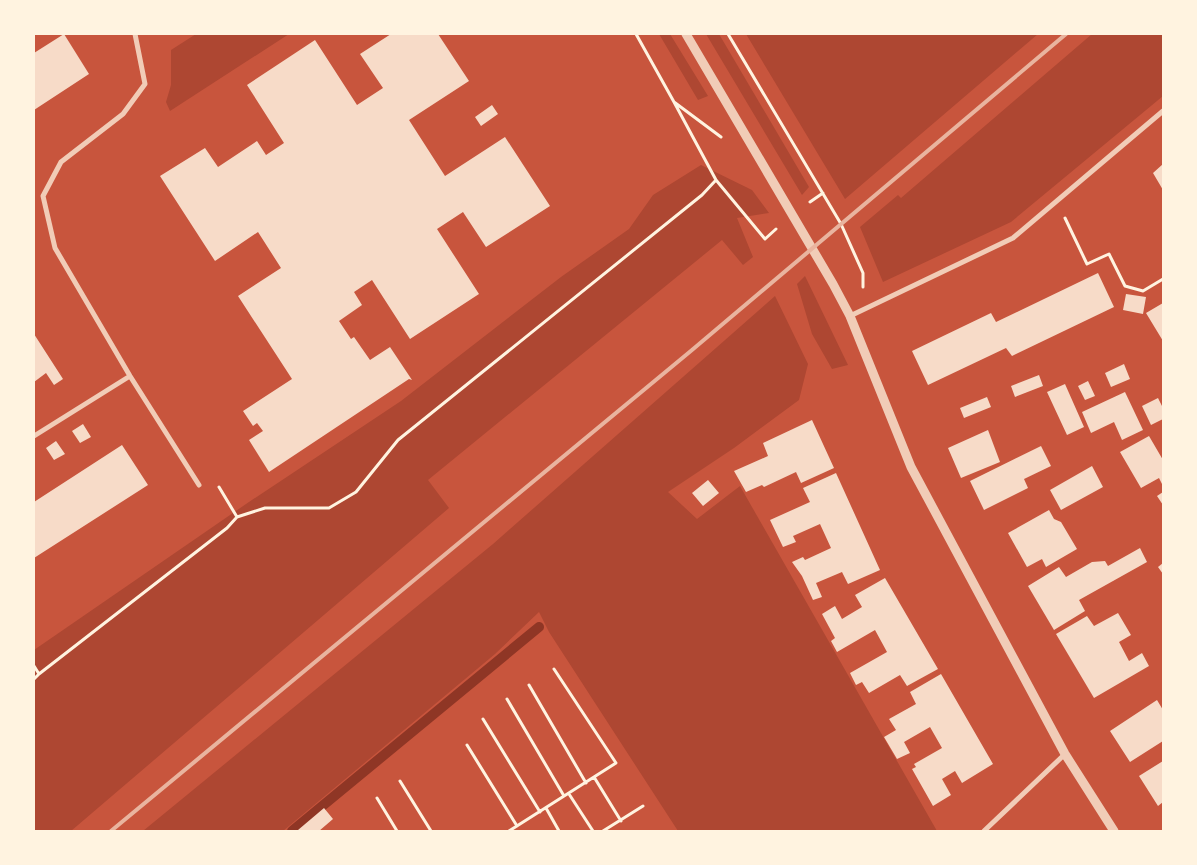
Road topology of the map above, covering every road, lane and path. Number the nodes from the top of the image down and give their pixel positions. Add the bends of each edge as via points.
1 (134, 34) edge
2 (636, 34) edge
3 (686, 34) edge
4 (728, 34) edge
5 (674, 102) junction
6 (1163, 111) edge
7 (725, 140) dead end
8 (1057, 200) junction
9 (1163, 279) edge
10 (850, 316) junction
11 (130, 376) junction
12 (34, 436) edge
13 (199, 485) joint
14 (237, 517) junction
15 (34, 666) edge
16 (554, 669) dead end
17 (39, 674) junction
18 (34, 679) edge
19 (529, 685) dead end
20 (507, 699) dead end
21 (483, 718) dead end
22 (467, 745) dead end
23 (1064, 754) junction
24 (594, 777) junction
25 (400, 781) dead end
26 (586, 782) junction
27 (569, 794) junction
28 (564, 796) junction
29 (377, 798) dead end
30 (642, 806) dead end
31 (546, 808) junction
32 (540, 812) junction
33 (621, 821) junction
34 (517, 826) junction
35 (398, 831) edge
36 (431, 831) edge
37 (509, 831) edge
38 (559, 831) edge
39 (593, 831) edge
40 (604, 831) edge
41 (984, 831) edge
42 (1114, 831) edge

1 - 11 street via 145,84 123,114 62,162 43,196 55,248
2 - 5 path
3 - 10 street
4 - 10 path via 841,224 863,273 864,285
5 - 7 path
5 - 14 path via 716,180 702,195 398,440 356,492 329,508 265,508
6 - 8 street
8 - 9 path via 1087,264 1108,254 1125,286 1143,291
8 - 10 street via 1013,238
10 - 23 street via 911,468
11 - 12 street
11 - 13 street
13 - 14 path via 213,476
14 - 17 path
15 - 17 path
16 - 24 path via 616,763
17 - 18 path
19 - 26 path
20 - 28 path
21 - 32 path
22 - 34 path
23 - 41 street
23 - 42 street
24 - 26 path
24 - 33 path
25 - 36 path
26 - 27 path
27 - 28 path
27 - 39 path
28 - 31 path
29 - 35 path
30 - 33 path
31 - 32 path
31 - 38 path
32 - 34 path
33 - 40 path
34 - 37 path

